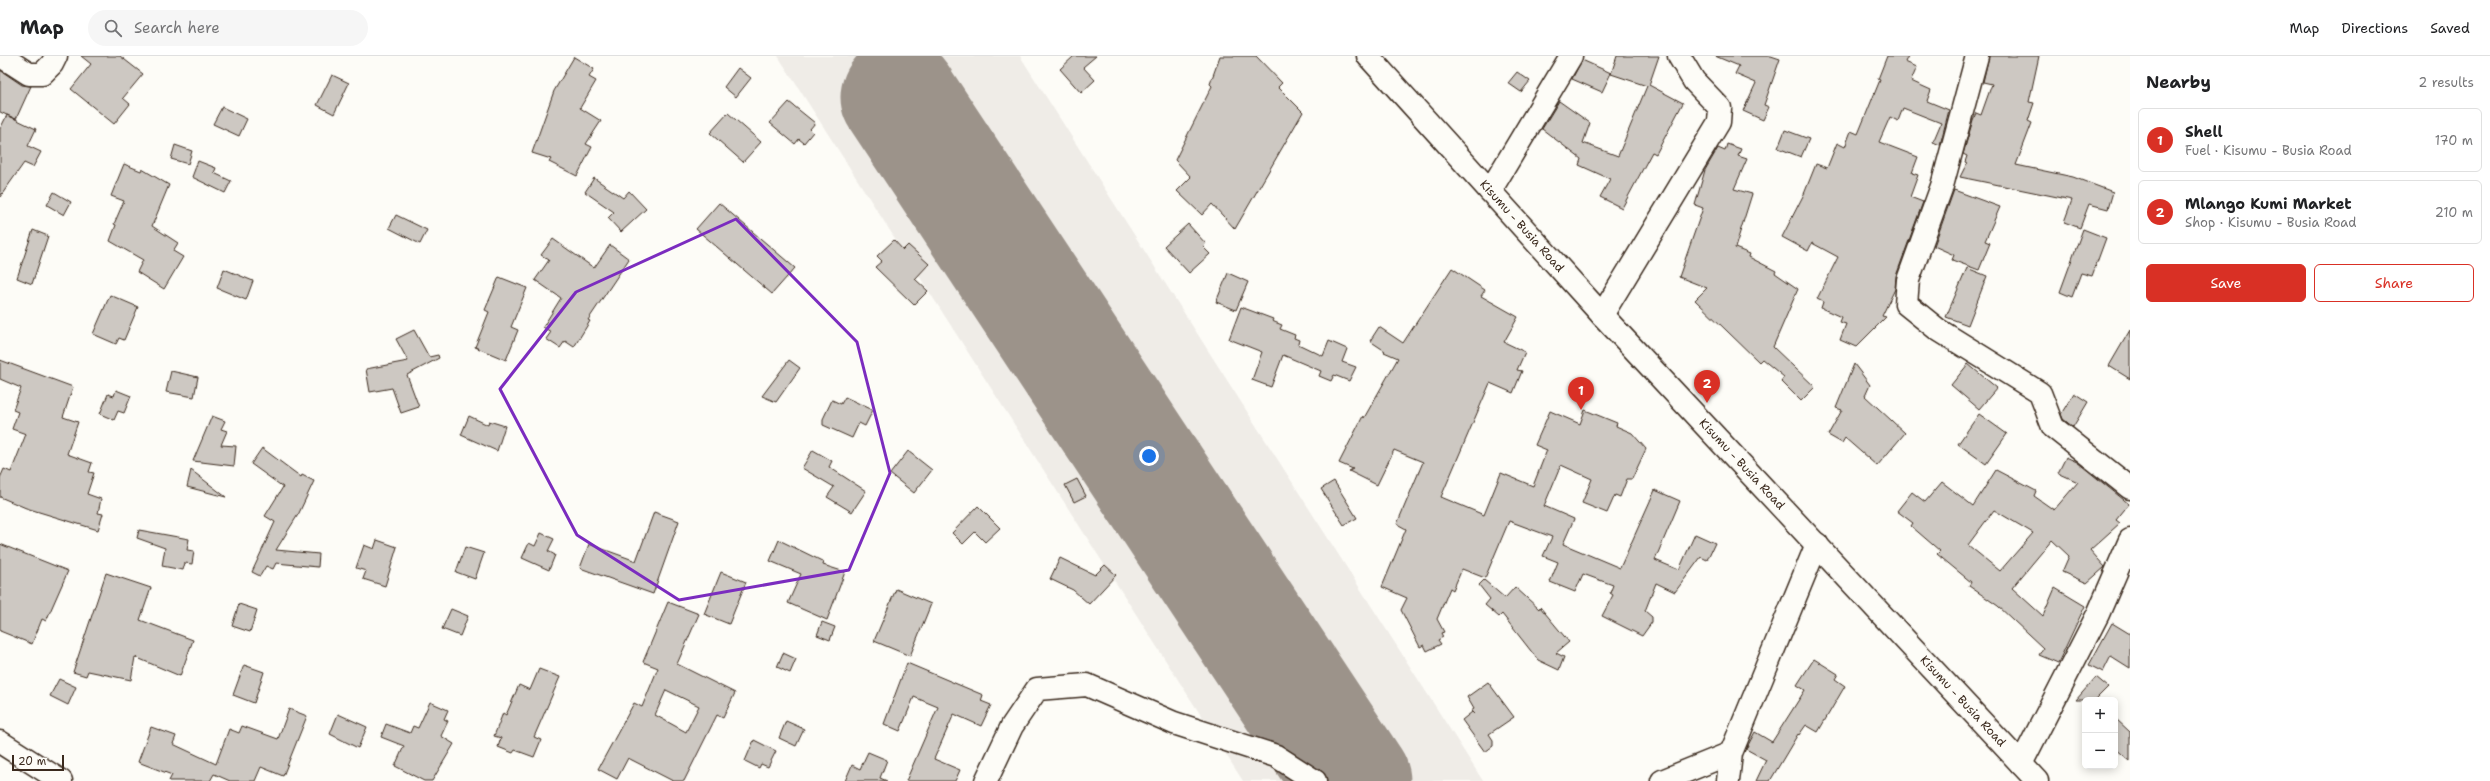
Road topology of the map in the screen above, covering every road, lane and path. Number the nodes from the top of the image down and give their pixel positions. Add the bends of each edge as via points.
1 (1, 56) edge
2 (56, 56) edge
3 (1368, 56) edge
4 (1571, 56) edge
5 (1679, 56) edge
6 (1977, 56) edge
7 (1490, 191) junction
8 (1602, 315) junction
9 (2130, 488) edge
10 (2130, 540) edge
11 (1817, 544) junction
12 (0, 742) edge
13 (1731, 753) junction
14 (2021, 764) junction
15 (61, 781) edge
16 (986, 781) edge
17 (1315, 781) edge
18 (1662, 781) edge
19 (1728, 781) edge
20 (2037, 781) edge

1 - 2 main road via 29,74 42,74
3 - 7 main road, Kisumu - Busia Road
4 - 7 main road
5 - 8 main road via 1694,80 1720,108 1719,122
6 - 9 main road via 1942,186 1908,280 1906,304 1937,329 2040,393 2053,426
7 - 8 main road, Kisumu - Busia Road
8 - 11 main road, Kisumu - Busia Road
10 - 14 main road via 2098,614
11 - 13 main road
11 - 14 main road, Kisumu - Busia Road
12 - 15 main road
13 - 18 main road
13 - 19 main road
14 - 20 main road, Kisumu - Busia Road
16 - 17 main road via 1012,726 1037,689 1087,685 1174,723 1276,756

